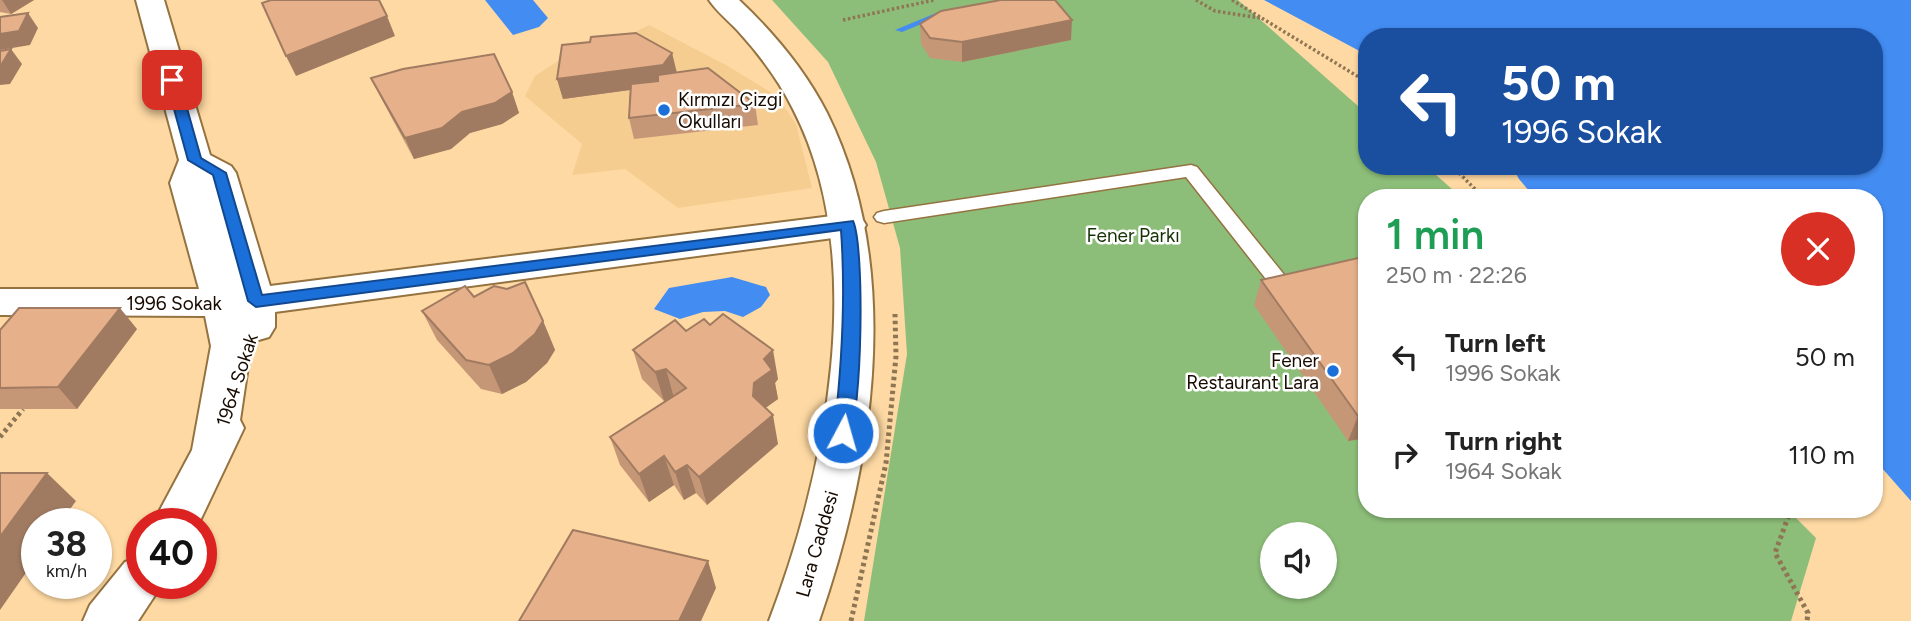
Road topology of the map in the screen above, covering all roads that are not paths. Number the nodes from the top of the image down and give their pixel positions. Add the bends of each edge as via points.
1 (150, 0) edge
2 (723, 0) edge
3 (884, 218) dead end
4 (848, 225) junction
5 (1291, 297) edge
6 (0, 302) edge
7 (239, 302) junction
8 (185, 508) edge
9 (126, 598) edge
10 (108, 621) edge
11 (794, 621) edge

1 - 7 street, 1964 Sokak via 195,160 187,183
2 - 4 street, Lara Caddesi via 783,65 811,114 834,170
3 - 5 lane via 1191,171
4 - 7 street, 1996 Sokak
4 - 11 street, Lara Caddesi via 850,369 841,454 820,546
6 - 7 street, 1996 Sokak
7 - 8 street, 1964 Sokak via 214,451
9 - 10 street

